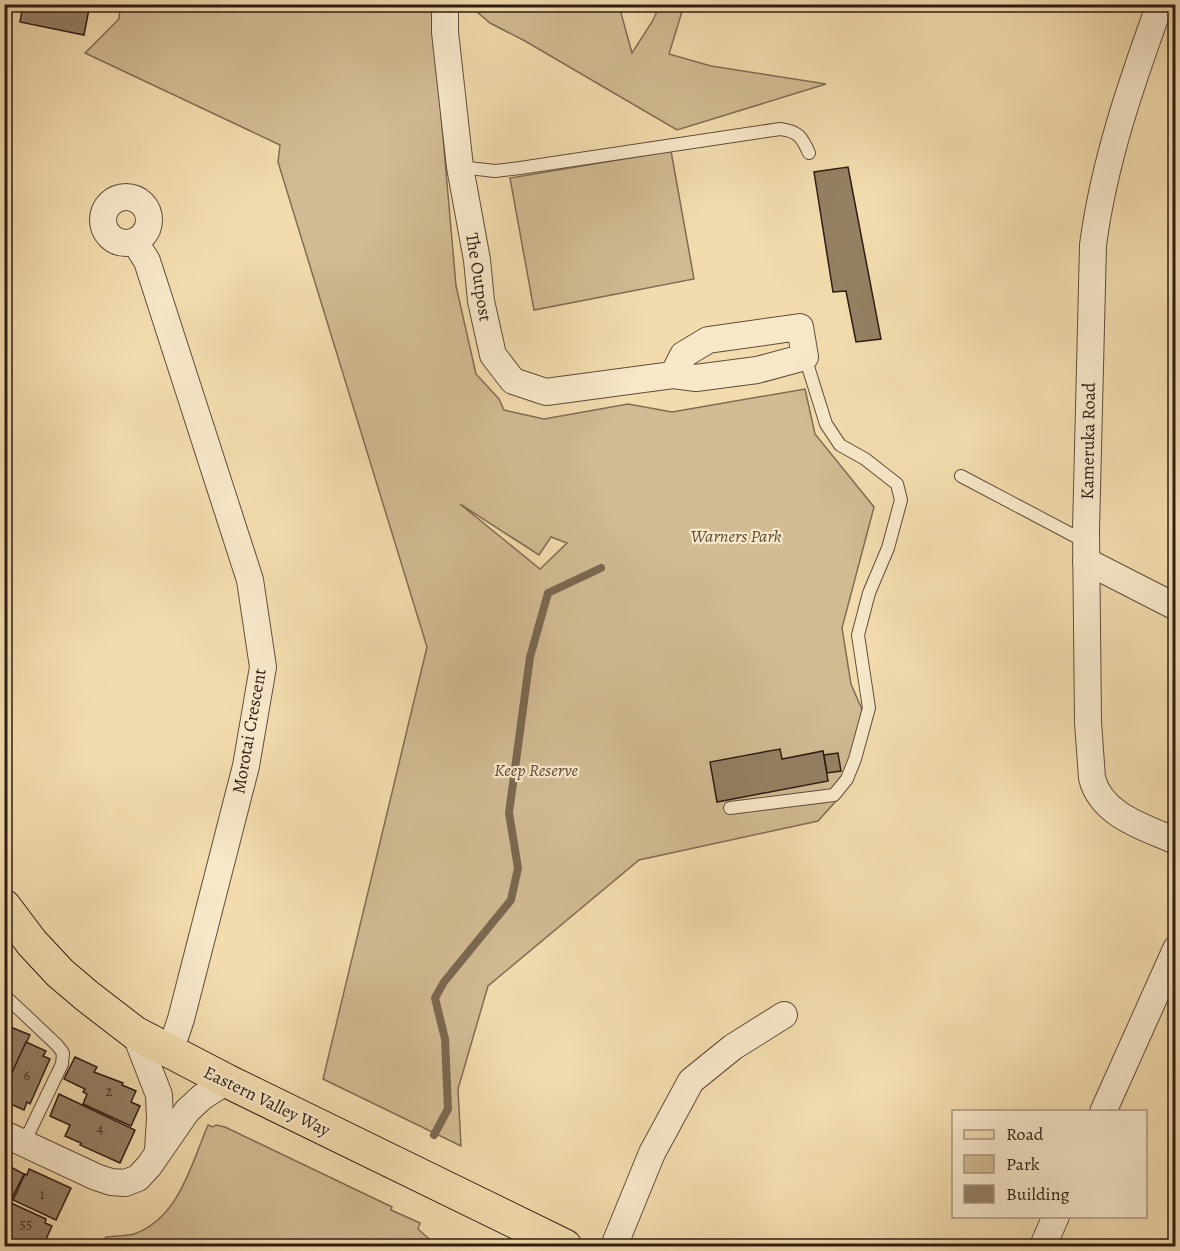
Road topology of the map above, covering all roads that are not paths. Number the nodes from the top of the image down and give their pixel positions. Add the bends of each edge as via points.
1 (445, 4) edge
2 (1160, 4) edge
3 (809, 153) dead end
4 (460, 167) junction
5 (135, 242) dead end
6 (806, 357) junction
7 (674, 375) junction
8 (961, 476) dead end
9 (1086, 551) junction
10 (1176, 607) edge
11 (730, 808) dead end
12 (1176, 841) edge
13 (4, 906) edge
14 (1176, 949) edge
15 (4, 995) edge
16 (784, 1015) dead end
17 (135, 1033) junction
18 (170, 1052) junction
19 (226, 1082) junction
20 (1104, 1110) edge
21 (14, 1138) edge
22 (158, 1150) junction
23 (1055, 1218) edge
24 (565, 1246) edge
25 (614, 1246) edge
26 (1043, 1246) edge

1 - 4 street, The Outpost
2 - 9 street, Kameruka Road via 1121,116 1097,214 1092,274
3 - 4 lane via 794,130 780,129 495,171
4 - 7 street, The Outpost via 493,355 513,381 546,392
5 - 18 street, Morotai Crescent via 147,261 250,580 263,667 246,766
6 - 7 street, The Outpost via 757,370 696,378
6 - 7 street via 800,327 708,340 683,355
6 - 11 lane via 826,424 840,445 897,484 902,500 858,634 868,708 851,770 834,795
8 - 9 lane
9 - 10 street
9 - 12 street, Kameruka Road via 1088,722 1094,787 1119,814
13 - 17 main road, Eastern Valley Way via 60,973
14 - 20 street
15 - 21 lane via 63,1053 62,1064
16 - 25 street via 733,1047 691,1081 652,1153
17 - 18 main road, Eastern Valley Way
17 - 22 street via 159,1095
18 - 19 main road, Eastern Valley Way
19 - 22 street via 187,1111
19 - 24 main road, Eastern Valley Way
21 - 22 street via 111,1182 125,1183 138,1178
23 - 26 street

